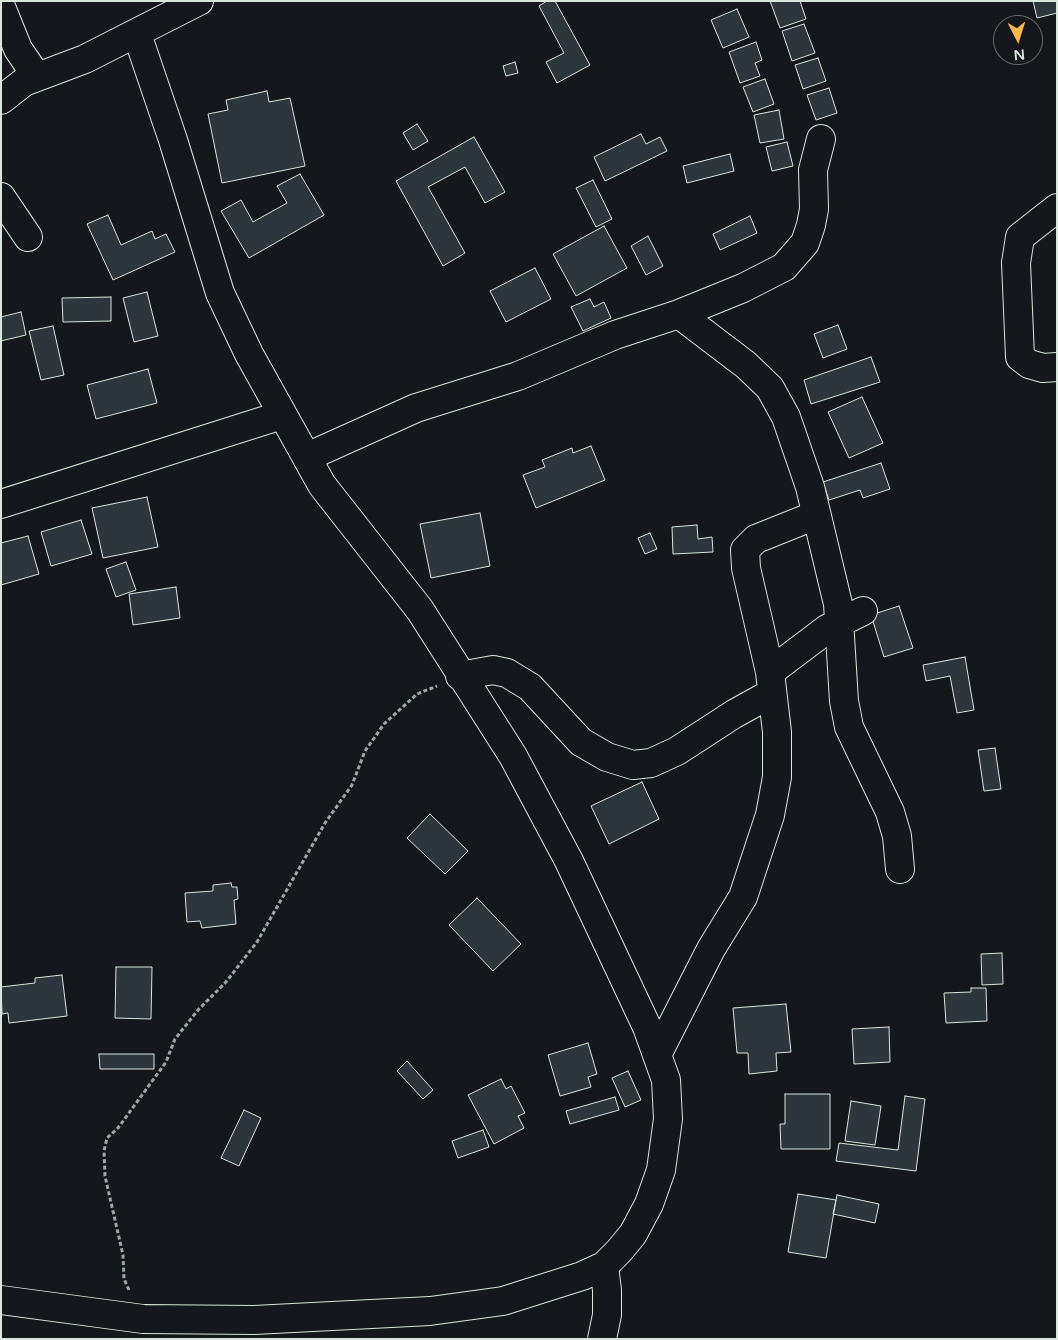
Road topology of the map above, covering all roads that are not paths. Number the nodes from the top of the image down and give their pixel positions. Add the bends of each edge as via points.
1 (199, 1) edge
2 (1, 7) edge
3 (137, 34) junction
4 (37, 77) junction
5 (1, 100) edge
6 (821, 139) dead end
7 (1, 197) edge
8 (1057, 208) edge
9 (28, 237) dead end
10 (679, 314) junction
11 (1057, 367) edge
12 (282, 415) junction
13 (307, 457) junction
14 (1, 504) edge
15 (816, 515) junction
16 (852, 617) junction
17 (460, 676) junction
18 (771, 682) junction
19 (900, 869) dead end
20 (657, 1055) junction
21 (604, 1266) junction
22 (1, 1300) edge
23 (126, 1324) edge
24 (602, 1339) edge

1 - 3 street
2 - 4 street via 18,49
3 - 4 street
3 - 12 street via 220,293
4 - 5 street via 24,82
6 - 10 street via 813,170 812,225 796,256 773,274
7 - 9 street
8 - 11 street via 1020,237 1016,262 1020,357 1043,368
10 - 13 street via 615,335 510,379 416,408
10 - 15 street via 746,365 770,388 786,417 798,450
12 - 13 street
12 - 14 street
13 - 17 street via 322,484 420,610
15 - 16 street via 838,604
15 - 18 street via 756,539 745,550
16 - 18 street via 827,629
16 - 19 street via 844,701 849,727 890,812 897,836
17 - 18 street via 494,670 507,673 530,687 581,742 607,757 633,764 651,763 677,752
17 - 20 street via 513,756 569,862 647,1027
18 - 20 street via 777,732 777,776 757,859 743,897 711,949
20 - 21 street via 666,1080 668,1119 661,1170 649,1204 633,1234
21 - 23 street via 504,1301 430,1311
21 - 24 street via 607,1315
22 - 23 street

